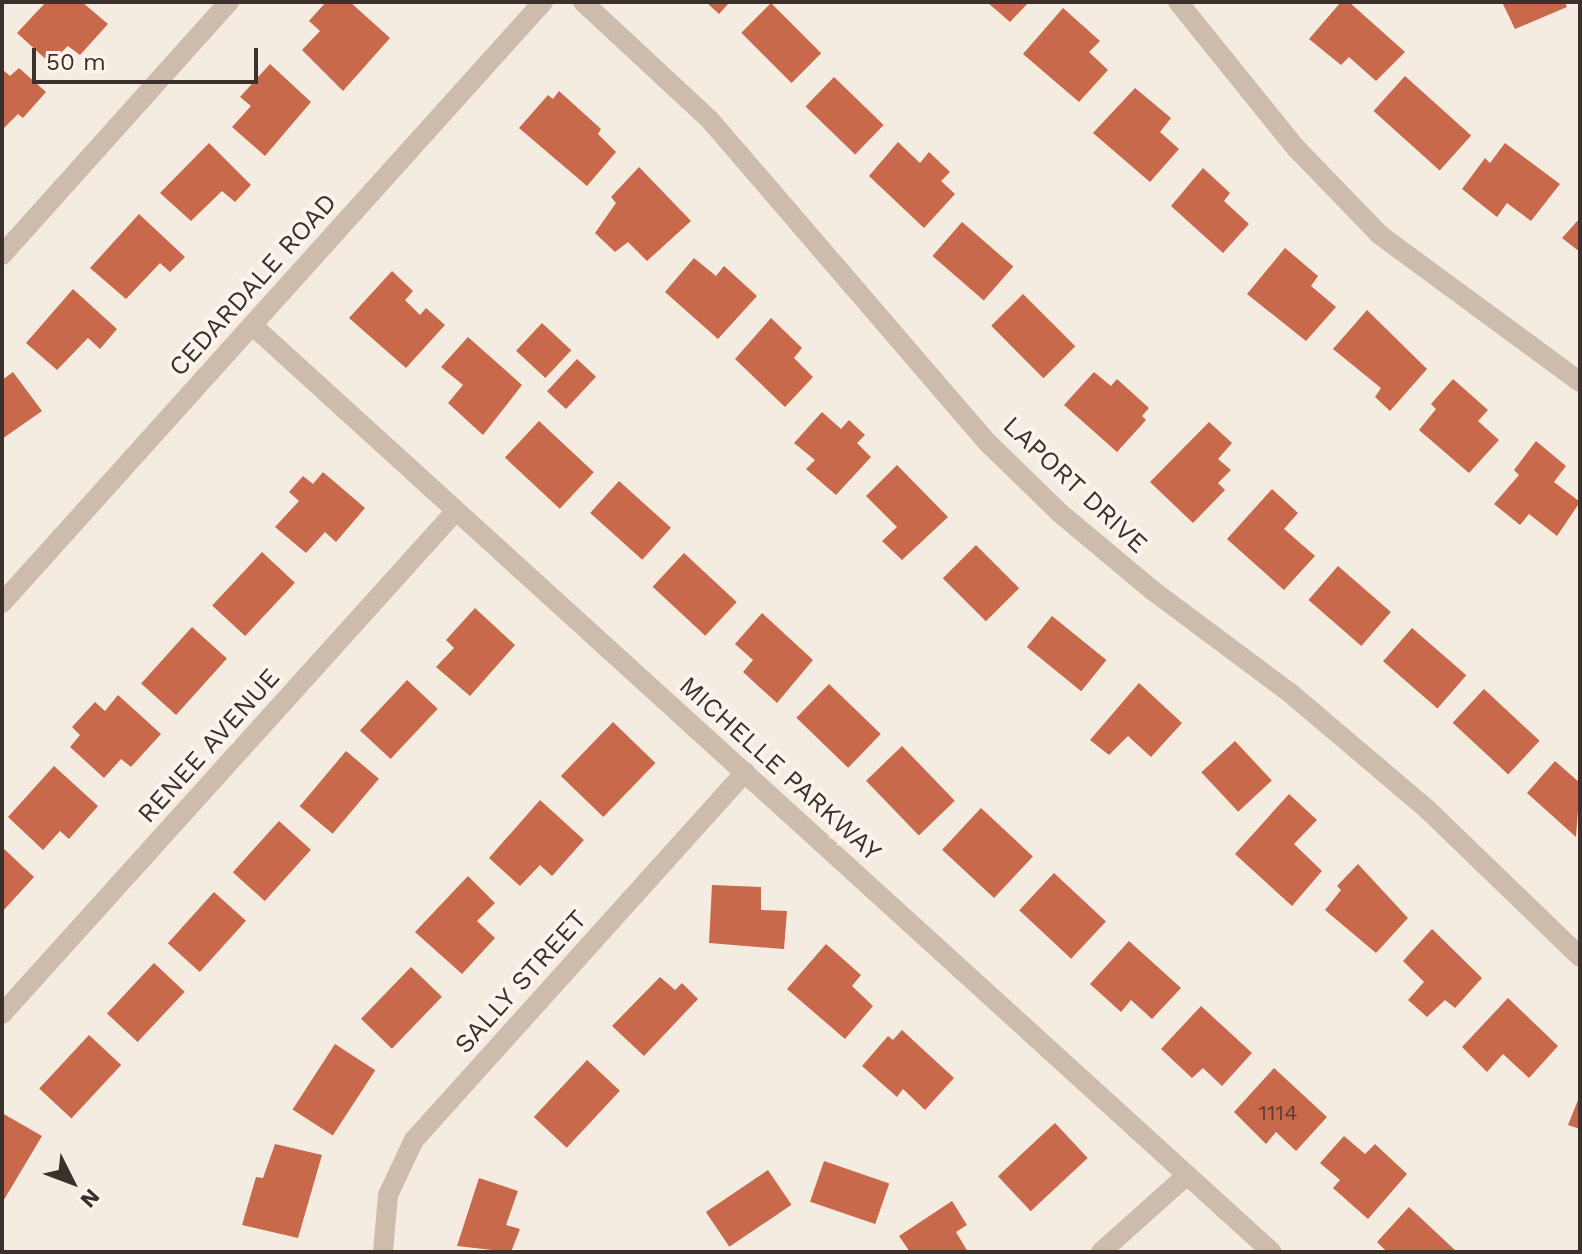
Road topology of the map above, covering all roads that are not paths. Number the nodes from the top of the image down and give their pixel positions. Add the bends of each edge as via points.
1 (229, 2) edge
2 (543, 2) edge
3 (583, 2) edge
4 (1178, 2) edge
5 (2, 255) edge
6 (252, 325) junction
7 (1580, 382) edge
8 (454, 513) junction
9 (2, 603) edge
10 (745, 772) junction
11 (1580, 957) edge
12 (2, 1014) edge
13 (1187, 1175) junction
14 (383, 1252) edge
15 (1101, 1252) edge
16 (1272, 1252) edge

1 - 5 street
2 - 6 street, CEDARDALE ROAD
3 - 11 street, LAPORT DRIVE via 710,120 989,444 1060,513 1404,790
4 - 7 street via 1296,148 1380,235
6 - 8 street, MICHELLE PARKWAY
6 - 9 street, CEDARDALE ROAD
8 - 10 street, MICHELLE PARKWAY
8 - 12 street, RENEE AVENUE
10 - 13 street, MICHELLE PARKWAY
10 - 14 street, SALLY STREET via 414,1140 388,1195
13 - 15 street
13 - 16 street, MICHELLE PARKWAY

